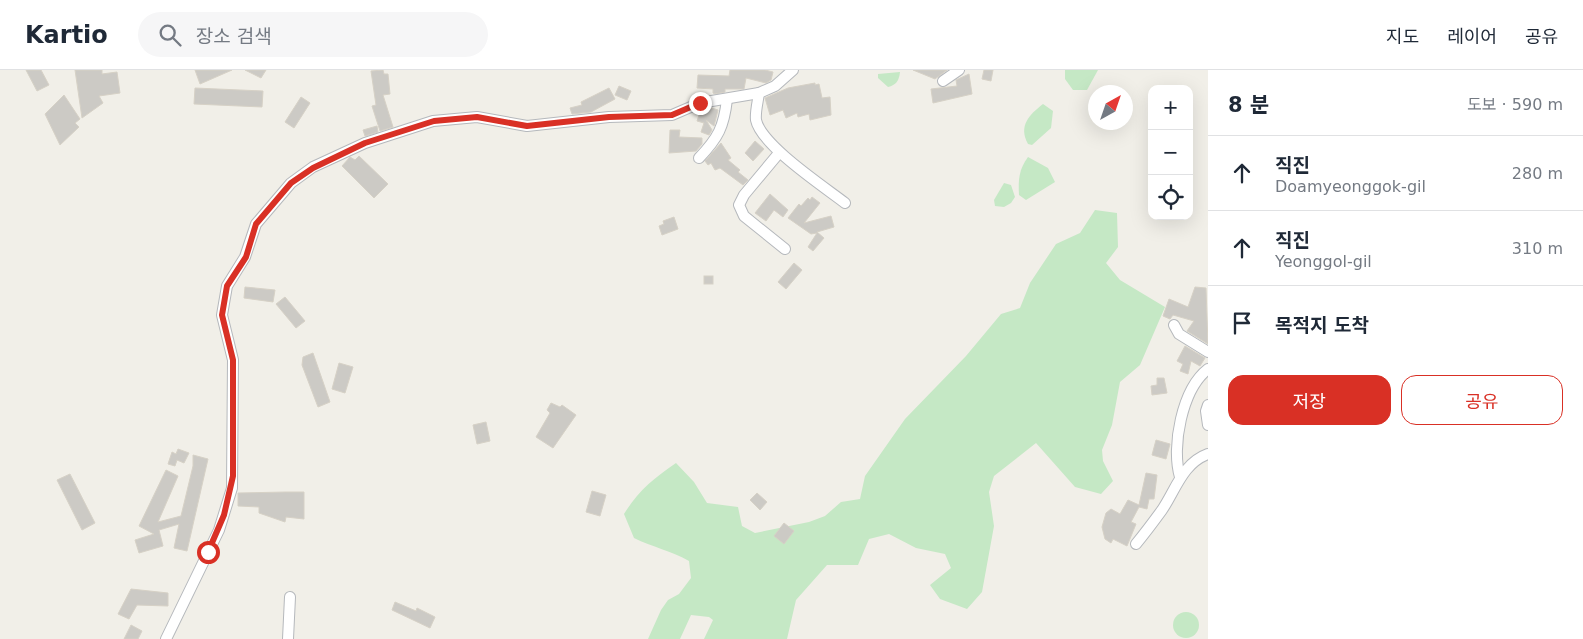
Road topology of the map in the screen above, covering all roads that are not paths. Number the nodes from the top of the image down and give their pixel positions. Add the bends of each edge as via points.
1 (791, 70) edge
2 (959, 70) edge
3 (943, 80) dead end
4 (758, 93) junction
5 (727, 99) junction
6 (779, 153) junction
7 (700, 158) dead end
8 (845, 203) dead end
9 (786, 249) dead end
10 (1174, 325) dead end
11 (1208, 352) edge
12 (1208, 369) edge
13 (1208, 406) edge
14 (1208, 425) edge
15 (1208, 454) edge
16 (1180, 477) junction
17 (1136, 544) dead end
18 (290, 597) dead end
19 (166, 639) edge
20 (288, 639) edge

1 - 4 street via 775,86
2 - 3 street
4 - 5 street
4 - 6 street via 756,119
5 - 7 street via 725,118 717,139
5 - 19 street via 700,103 672,115 609,117 527,126 477,117 434,121 365,143 313,168 291,183 256,224 246,257 227,286 222,315 233,360 232,488 218,530
6 - 8 street
6 - 9 street via 739,205 744,216
10 - 11 street via 1179,334
12 - 16 street via 1190,389 1181,420 1176,455
13 - 14 street
15 - 16 street via 1194,461
16 - 17 street via 1162,510
18 - 20 street

